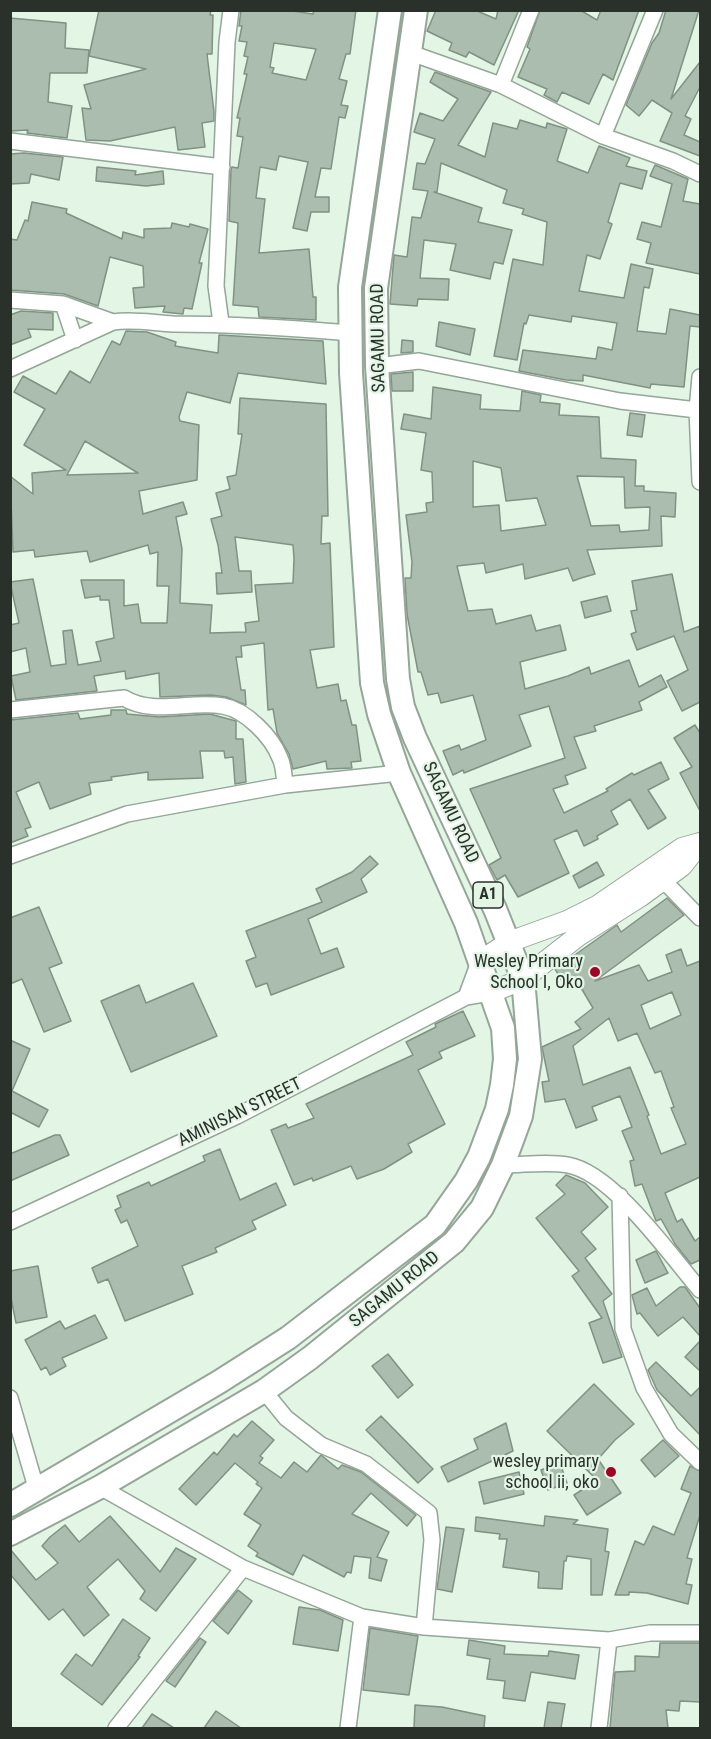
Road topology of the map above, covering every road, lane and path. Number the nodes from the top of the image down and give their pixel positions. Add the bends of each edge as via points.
1 (231, 10) edge
2 (390, 10) edge
3 (416, 10) edge
4 (531, 10) edge
5 (655, 10) edge
6 (408, 52) junction
7 (501, 85) junction
8 (603, 136) junction
9 (10, 141) edge
10 (222, 167) junction
11 (700, 174) edge
12 (10, 300) edge
13 (63, 304) junction
14 (113, 322) junction
15 (221, 323) junction
16 (350, 333) junction
17 (75, 340) junction
18 (377, 366) junction
19 (10, 369) edge
20 (700, 377) edge
21 (697, 410) junction
22 (700, 483) edge
23 (10, 710) edge
24 (399, 773) junction
25 (285, 785) junction
26 (700, 843) edge
27 (10, 856) edge
28 (663, 880) junction
29 (700, 918) edge
30 (509, 942) junction
31 (479, 962) junction
32 (523, 980) junction
33 (490, 993) junction
34 (466, 997) junction
35 (503, 1165) junction
36 (620, 1196) junction
37 (10, 1222) edge
38 (700, 1290) edge
39 (264, 1391) junction
40 (10, 1398) edge
41 (700, 1462) edge
42 (100, 1487) junction
43 (37, 1491) junction
44 (10, 1505) edge
45 (10, 1534) edge
46 (243, 1568) junction
47 (362, 1617) junction
48 (424, 1627) junction
49 (700, 1633) edge
50 (609, 1640) junction
51 (116, 1728) edge
52 (348, 1728) edge
53 (599, 1728) edge

1 - 10 street
2 - 16 highway, SAGAMU ROAD / A1 via 354,252
3 - 6 highway, SAGAMU ROAD / A1
4 - 7 street
5 - 8 street
6 - 7 street
6 - 18 highway, SAGAMU ROAD / A1 via 376,288
7 - 8 street
8 - 11 street
9 - 10 street
10 - 15 street via 216,286
12 - 13 street
13 - 14 street
13 - 17 street
14 - 15 street
14 - 17 street
15 - 16 street
16 - 24 highway, SAGAMU ROAD / A1 via 372,683
17 - 19 street
18 - 21 street via 419,361 620,401
18 - 30 highway, SAGAMU ROAD / A1 via 398,680 404,707
20 - 21 street
21 - 22 street
23 - 25 street via 124,698 137,706 224,706 253,722 270,742 280,758
24 - 25 street
24 - 31 highway, SAGAMU ROAD / A1 via 466,922
25 - 27 street via 127,814
26 - 28 main road via 682,866
26 - 30 main road via 682,848 587,911
28 - 29 street
28 - 32 main road via 578,936
30 - 31 main road
30 - 32 highway, SAGAMU ROAD / A1
31 - 33 highway, SAGAMU ROAD / A1
31 - 34 street
32 - 33 main road
32 - 35 highway, SAGAMU ROAD / A1 via 530,1059 521,1116
33 - 34 street, AMINISAN STREET
33 - 43 highway, SAGAMU ROAD / A1 via 503,1028 505,1059 496,1109 475,1165 435,1225 288,1338
34 - 37 street, AMINISAN STREET via 237,1116
35 - 36 street via 569,1165 589,1172
35 - 39 highway, SAGAMU ROAD / A1 via 482,1208 454,1242
36 - 38 street
36 - 41 street via 623,1329 644,1388 671,1434
39 - 42 highway, SAGAMU ROAD / A1
39 - 48 street via 286,1418 321,1445 366,1464 429,1513 432,1540
40 - 43 street
42 - 45 highway, SAGAMU ROAD / A1
42 - 46 street
43 - 44 highway, SAGAMU ROAD / A1
46 - 47 street
46 - 51 street
47 - 48 street
47 - 52 street
48 - 50 street
49 - 50 street via 650,1633
50 - 53 street

